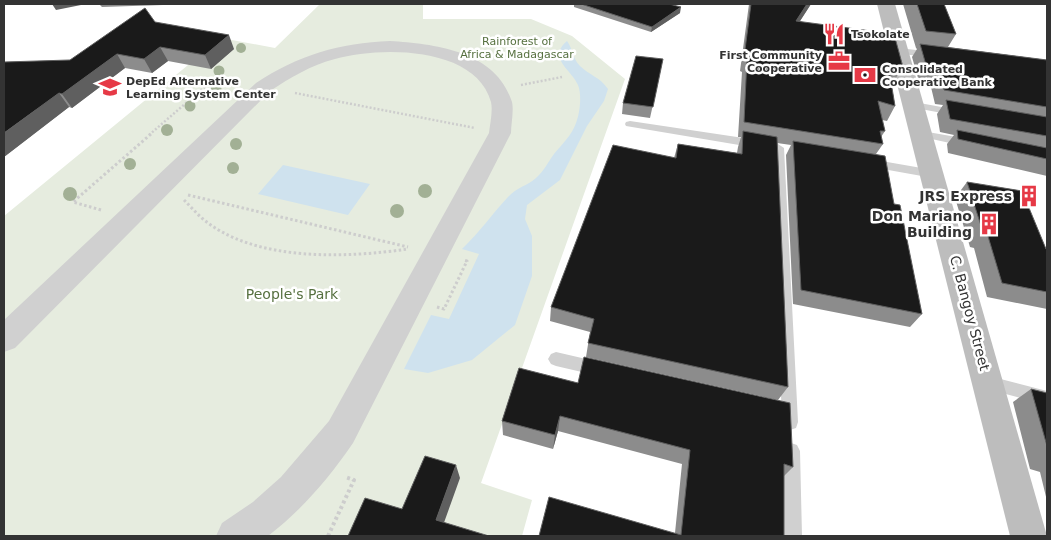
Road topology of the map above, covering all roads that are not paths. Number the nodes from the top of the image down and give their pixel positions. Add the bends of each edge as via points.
1 (886, 4) edge
2 (899, 51) junction
3 (938, 56) edge
4 (914, 105) junction
5 (971, 115) edge
6 (630, 124) dead end
7 (922, 134) junction
8 (980, 145) edge
9 (854, 161) edge
10 (933, 174) junction
11 (4, 339) edge
12 (556, 359) dead end
13 (614, 372) edge
14 (989, 383) junction
15 (1047, 398) edge
16 (770, 408) edge
17 (790, 412) junction
18 (235, 536) edge
19 (793, 536) edge
20 (1029, 536) edge

1 - 2 main road, C. Bangoy Street
2 - 3 lane
2 - 4 main road, C. Bangoy Street
4 - 5 lane
4 - 7 main road, C. Bangoy Street
6 - 17 lane via 783,148
7 - 8 lane
7 - 10 main road, C. Bangoy Street
9 - 10 lane
10 - 14 main road, C. Bangoy Street
11 - 18 street via 263,87 298,66 339,52 382,46 424,49 461,59 489,78 503,103 500,133 341,432 316,468 283,502
12 - 13 lane
14 - 15 lane
14 - 20 main road, C. Bangoy Street
16 - 17 lane
17 - 19 lane

